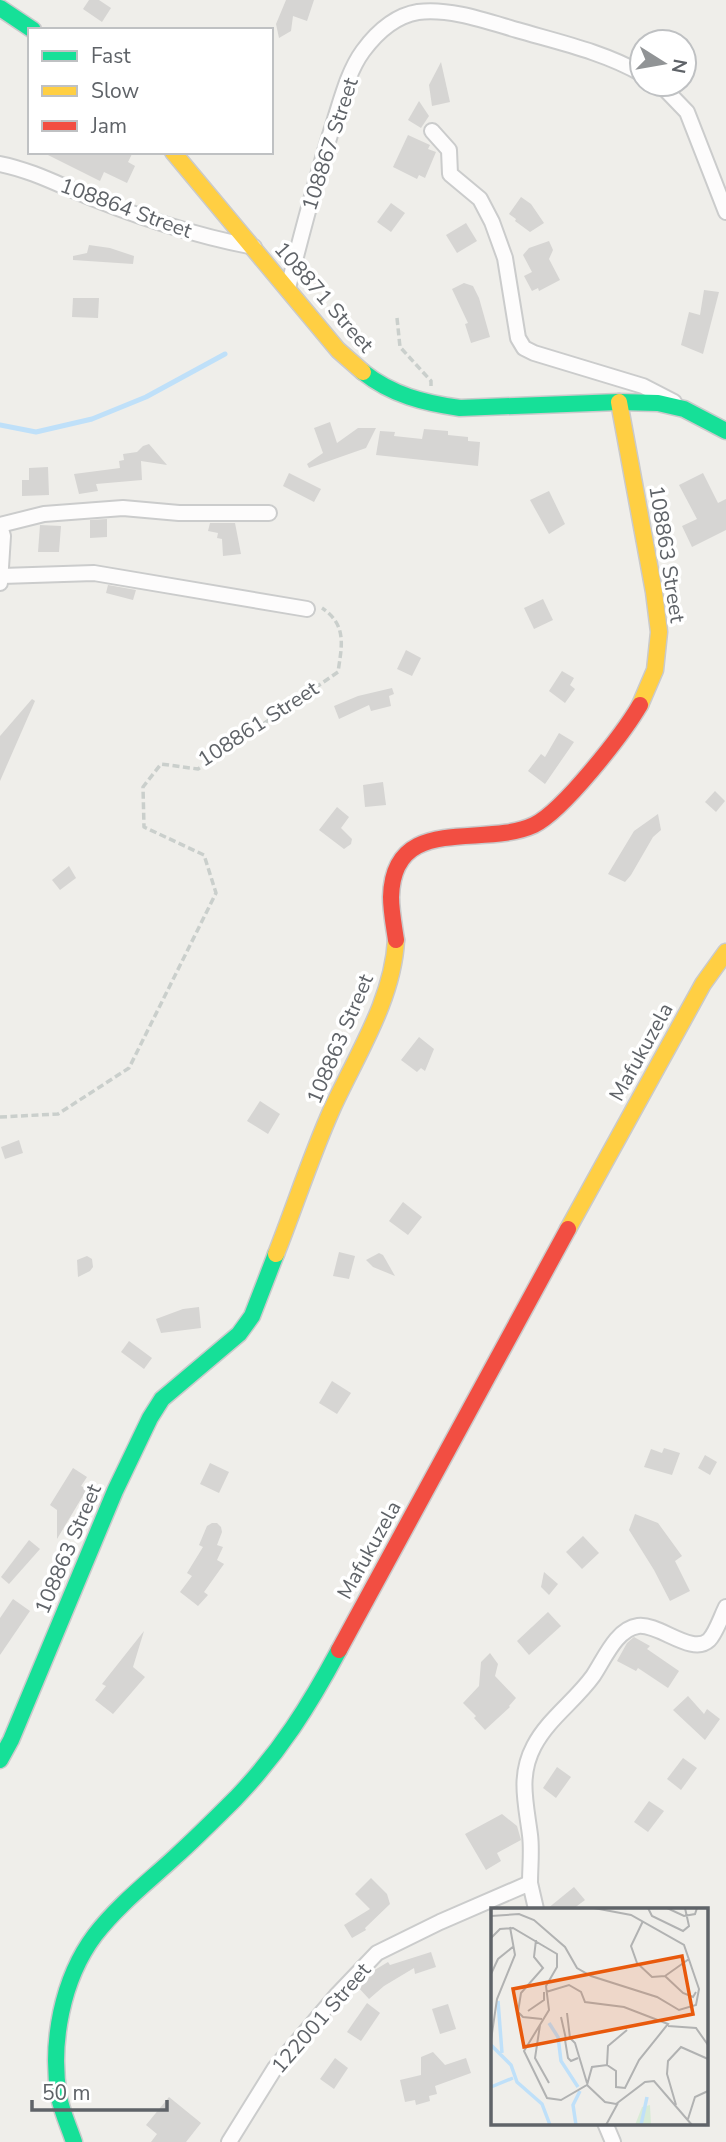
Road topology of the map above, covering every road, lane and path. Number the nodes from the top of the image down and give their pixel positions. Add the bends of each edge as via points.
1 (0, 8) edge
2 (30, 28) edge
3 (628, 66) edge
4 (674, 98) edge
5 (432, 131) dead end
6 (175, 154) edge
7 (0, 164) edge
8 (726, 212) edge
9 (254, 247) junction
10 (288, 288) junction
11 (397, 318) dead end
12 (619, 402) junction
13 (434, 405) junction
14 (684, 409) junction
15 (726, 430) edge
16 (269, 513) dead end
17 (0, 525) edge
18 (1, 580) edge
19 (307, 609) joint
20 (726, 952) edge
21 (0, 1117) edge
22 (726, 1607) edge
23 (0, 1760) edge
24 (530, 1883) junction
25 (537, 1908) edge
26 (605, 2124) edge
27 (74, 2142) edge
28 (229, 2142) edge
29 (613, 2142) edge

1 - 2 street
3 - 10 street, 108867 Street via 573,46 442,11 390,22 361,53 344,90
4 - 8 street via 687,112
5 - 14 street via 449,150 453,179 480,199 492,222 505,258 518,338 524,348 643,386
6 - 9 street, 108871 Street
7 - 9 street, 108864 Street via 160,223
9 - 10 street, 108871 Street
10 - 13 street, 108871 Street via 338,351 361,372 405,398
11 - 13 path via 400,347 430,381
12 - 13 street, 108871 Street
12 - 14 street, 108871 Street
12 - 23 street, 108863 Street via 659,632 655,670 645,697 592,769 536,824 509,833 435,839 405,853 393,879 396,942 391,973 252,1315 220,1352 162,1399 150,1418
14 - 15 street, 108871 Street
16 - 17 street via 123,508 44,514
17 - 18 street via 4,536
18 - 19 street via 94,573
19 - 21 path, 108861 Street via 323,608 336,618 343,643 338,671 198,769 161,764 143,787 144,827 204,855 216,893 129,1068 58,1114
20 - 27 street, Mafukuzela via 703,984 288,1737 201,1834 128,1898 94,1936 61,2009 57,2043 60,2099
22 - 24 street via 708,1641 699,1645 647,1627 627,1630 547,1727 534,1746 523,1786
24 - 25 street
24 - 28 street, 122001 Street via 377,1954 275,2068
26 - 29 street

